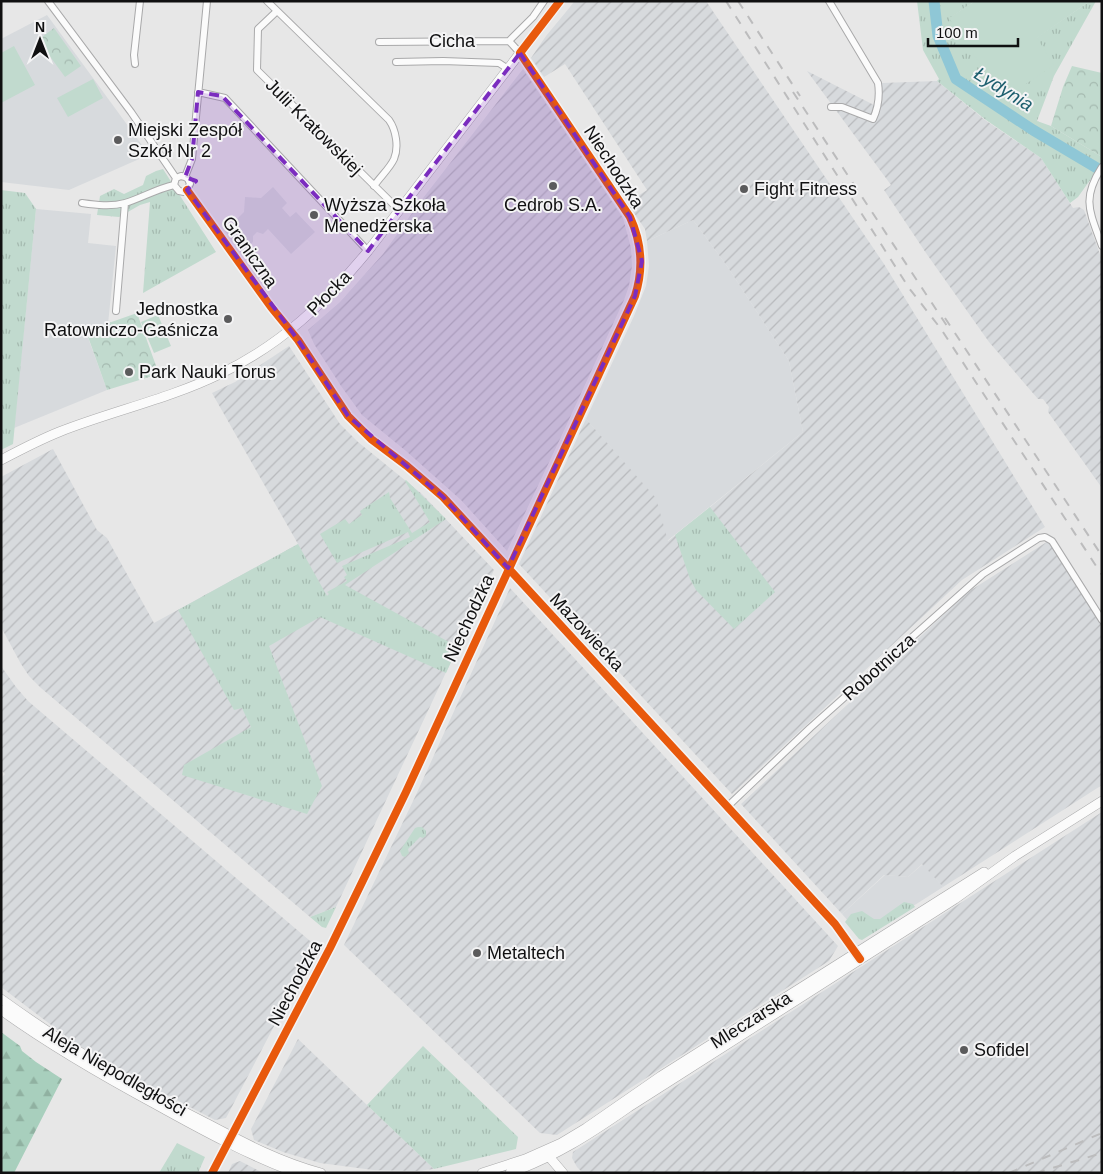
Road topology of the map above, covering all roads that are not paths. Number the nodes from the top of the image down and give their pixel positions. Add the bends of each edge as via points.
1 (48, 1) edge
2 (140, 1) edge
3 (207, 1) edge
4 (267, 1) edge
5 (544, 1) edge
6 (560, 1) edge
7 (829, 1) edge
8 (276, 11) junction
9 (510, 41) junction
10 (379, 42) dead end
11 (520, 53) junction
12 (396, 62) dead end
13 (135, 64) dead end
14 (508, 68) junction
15 (198, 92) junction
16 (831, 107) dead end
17 (1102, 167) edge
18 (185, 176) junction
19 (176, 178) junction
20 (174, 186) junction
21 (374, 186) junction
22 (187, 190) junction
23 (82, 203) dead end
24 (125, 204) junction
25 (399, 210) junction
26 (1102, 246) edge
27 (368, 251) junction
28 (116, 311) dead end
29 (290, 331) junction
30 (1, 460) edge
31 (508, 568) junction
32 (1102, 620) edge
33 (1102, 801) edge
34 (727, 807) junction
35 (857, 956) junction
36 (1, 1000) edge
37 (1, 1010) edge
38 (230, 1140) junction
39 (547, 1154) junction
40 (212, 1173) edge
41 (297, 1173) edge
42 (322, 1173) edge
43 (482, 1173) edge
44 (510, 1173) edge
45 (563, 1173) edge

1 - 19 street
2 - 13 street
3 - 15 street
4 - 8 street
5 - 9 street via 534,17
6 - 11 main road, Płocka
7 - 16 street via 878,83 879,92 873,119 842,107
8 - 21 street, Julii Kratowskiej via 258,29 257,70
8 - 21 street via 395,128 393,160
9 - 10 street, Cicha
9 - 11 street
11 - 14 main road, Płocka
11 - 31 street, Niechodzka via 630,217 642,261 636,296
12 - 14 street via 499,63
14 - 25 main road, Płocka
15 - 18 street via 192,159
15 - 27 street via 225,98
17 - 26 street via 1089,196
18 - 19 street
18 - 22 street via 190,184
19 - 20 street
20 - 22 street via 178,192
20 - 24 street via 158,189
21 - 25 street, Julii Kratowskiej
22 - 29 street, Graniczna
23 - 24 street
24 - 28 street
25 - 27 main road, Płocka
27 - 29 main road, Płocka via 324,301
29 - 30 main road, Płocka via 220,374 57,433
29 - 31 street, Mazowiecka via 348,416 442,497
31 - 34 street, Mazowiecka
31 - 38 street, Niechodzka via 406,792 330,948
32 - 34 street, Robotnicza via 1052,541 1039,538 983,574 810,728
33 - 35 main road, Mleczarska via 955,898
34 - 35 street, Mazowiecka via 835,924
35 - 39 main road, Mleczarska via 590,1134
36 - 38 main road, Aleja Niepodległości via 45,1031
37 - 38 main road, Aleja Niepodległości via 85,1066
38 - 40 street, Niechodzka
38 - 41 main road via 264,1160
38 - 42 main road
39 - 43 main road, Mleczarska
39 - 44 main road, Mleczarska
39 - 45 main road

